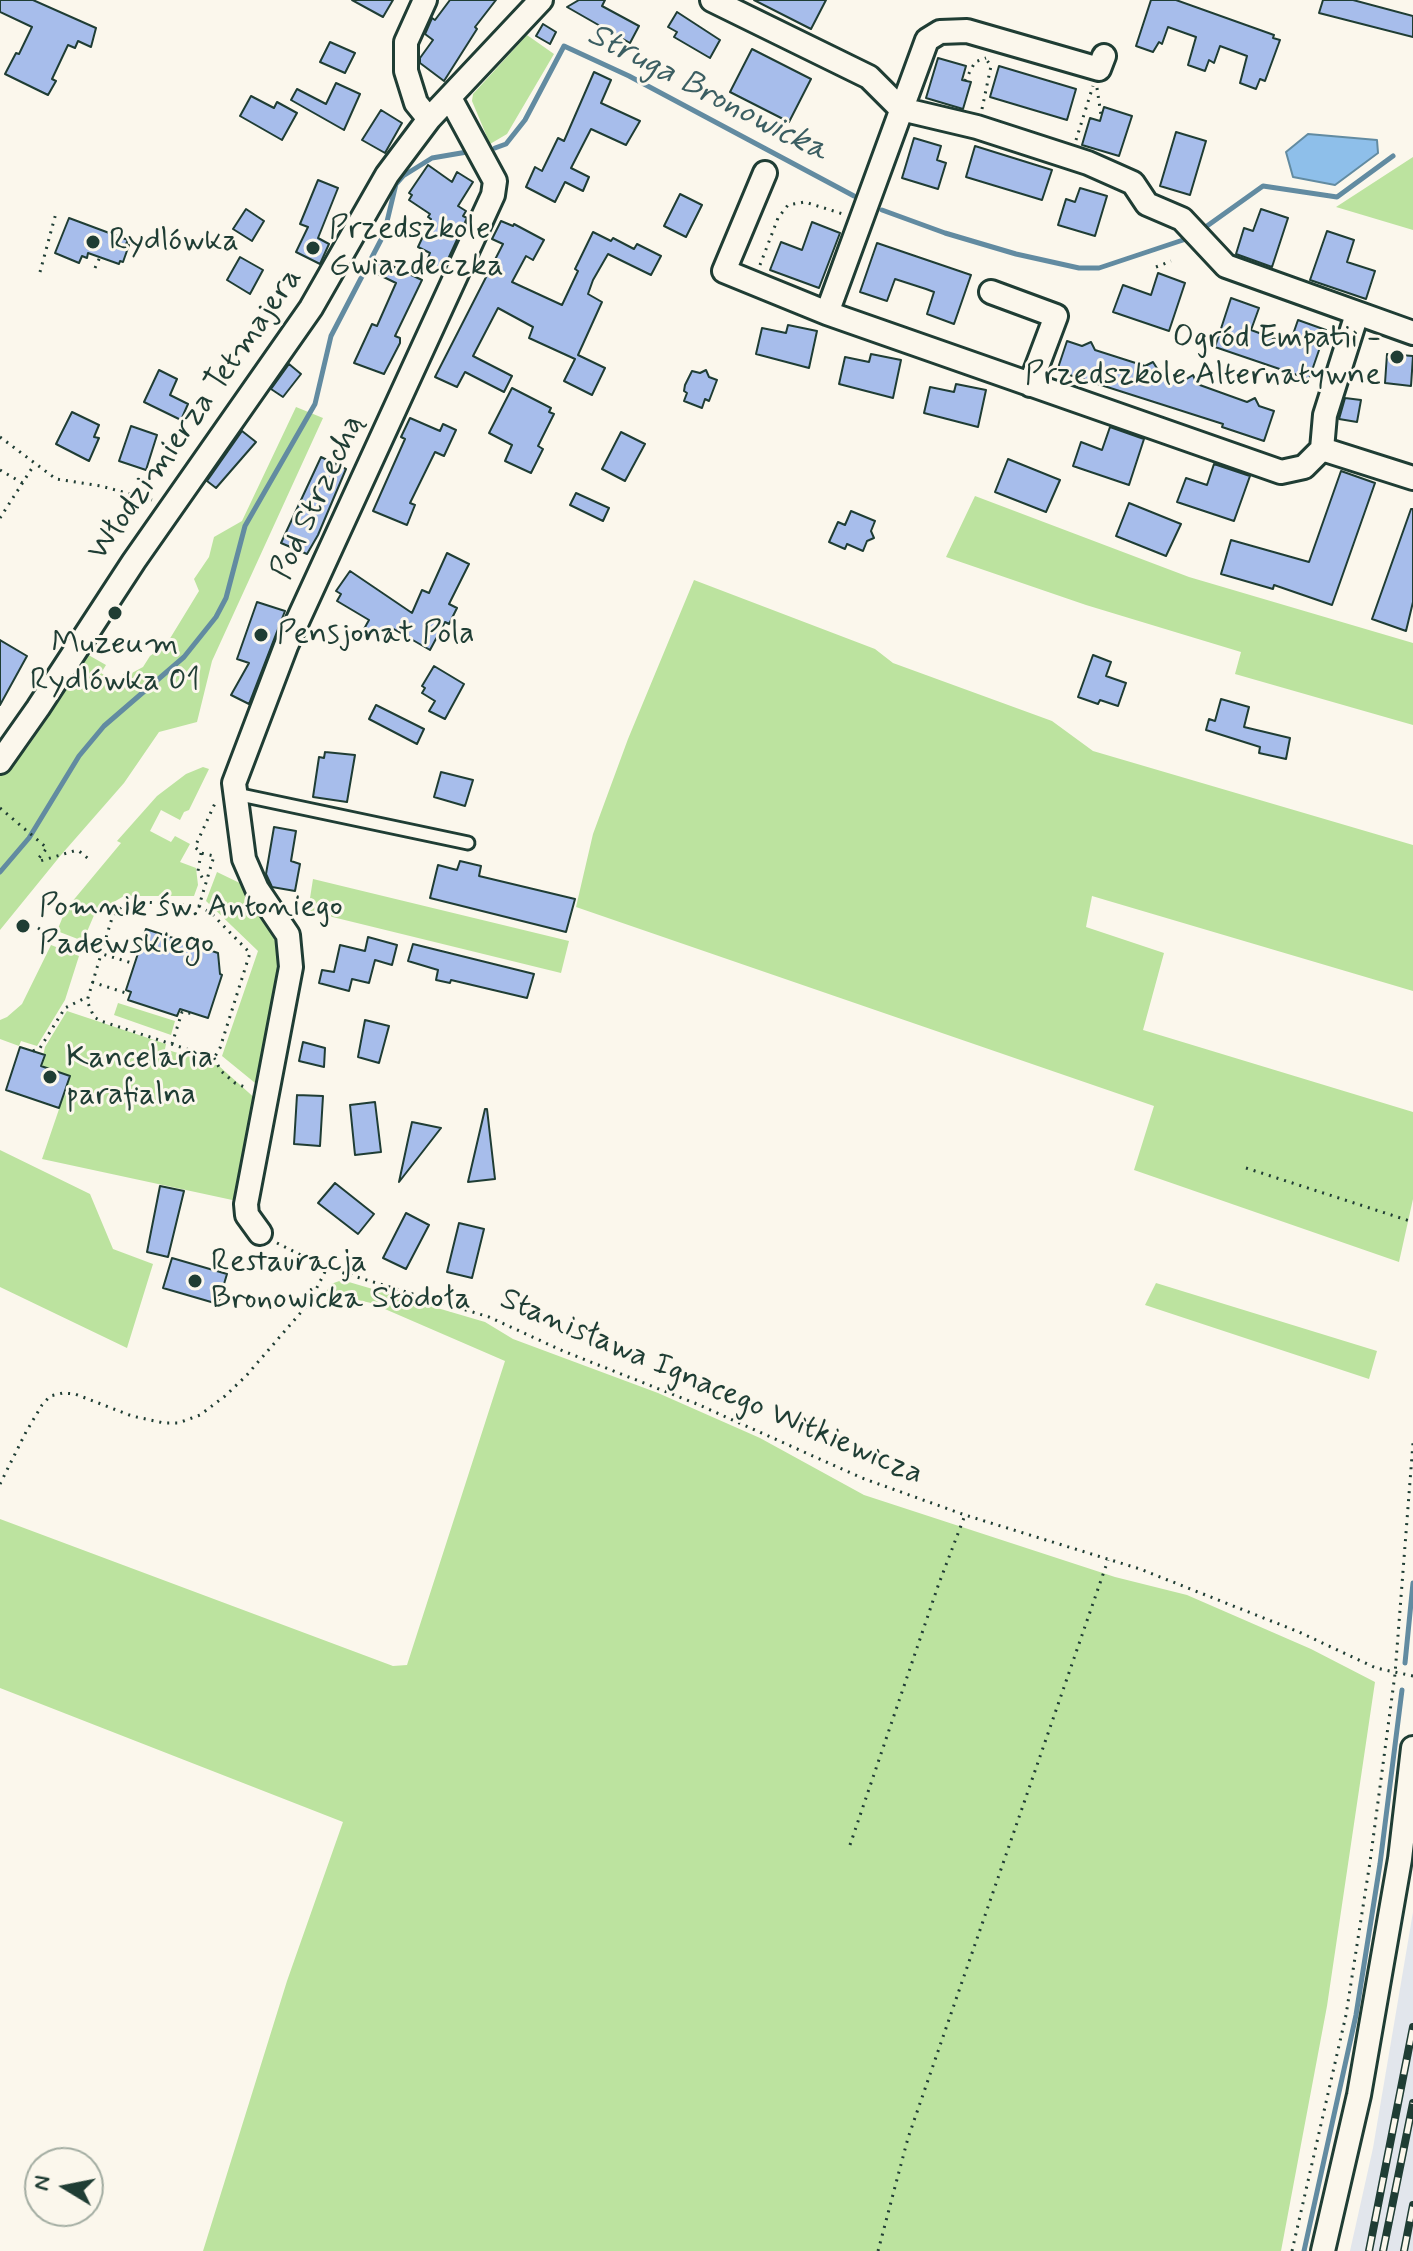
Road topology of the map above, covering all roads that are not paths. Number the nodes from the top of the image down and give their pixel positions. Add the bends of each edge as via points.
1 (425, 0) edge
2 (541, 0) edge
3 (712, 0) edge
4 (1104, 56) dead end
5 (450, 98) junction
6 (901, 109) junction
7 (429, 119) junction
8 (765, 173) dead end
9 (991, 292) dead end
10 (827, 313) junction
11 (1357, 314) junction
12 (1413, 333) edge
13 (1030, 385) junction
14 (1322, 449) junction
15 (1413, 478) edge
16 (0, 762) edge
17 (227, 794) junction
18 (468, 843) dead end
19 (260, 1233) road end
20 (1413, 1748) edge
21 (1323, 2251) edge

1 - 7 street via 406,42 406,71 416,103
2 - 5 street, Włodzimierza Tetmajera
3 - 6 street via 869,77
4 - 6 street via 1099,69 983,35 940,32 927,40
5 - 7 street, Włodzimierza Tetmajera
5 - 17 street, Pod Strzechą via 495,181 493,195 286,646
6 - 10 street
6 - 11 street via 972,126 1133,183 1147,204 1182,219 1226,266
7 - 16 street, Włodzimierza Tetmajera via 387,175 311,308
8 - 10 street via 724,271
9 - 13 street via 1056,316
10 - 13 street
11 - 12 street
11 - 14 street via 1325,415
13 - 14 street via 1281,472 1304,467
14 - 15 street
17 - 18 lane
17 - 19 street, Pod Strzechą via 244,859 288,935 291,967 246,1204
20 - 21 street via 1400,1859 1359,2095

